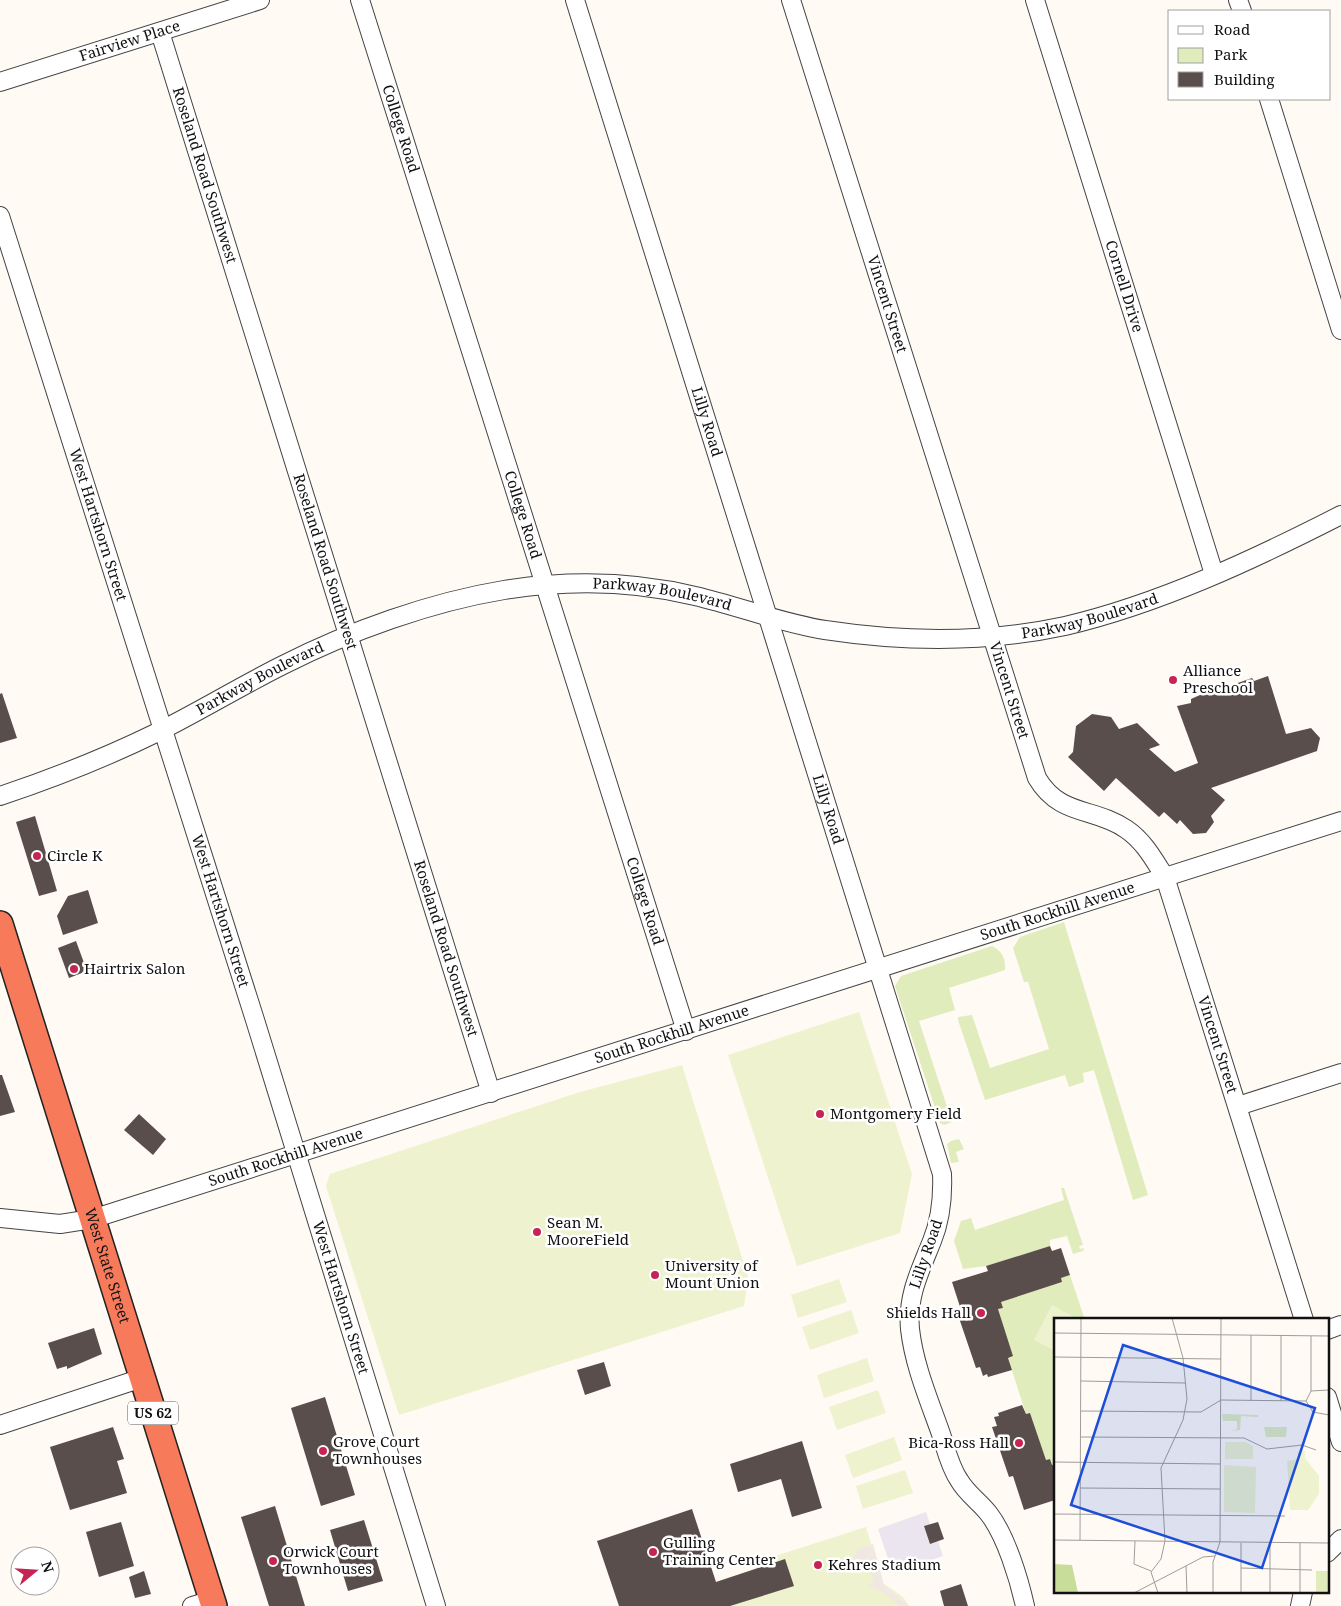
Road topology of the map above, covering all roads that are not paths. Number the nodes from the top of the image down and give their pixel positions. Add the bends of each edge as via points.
1 (260, 0) edge
2 (360, 0) edge
3 (576, 0) edge
4 (791, 0) edge
5 (1035, 0) edge
6 (160, 32) junction
7 (0, 82) edge
8 (1269, 100) edge
9 (0, 216) edge
10 (1341, 330) edge
11 (1341, 515) edge
12 (1214, 574) junction
13 (544, 586) junction
14 (767, 614) junction
15 (348, 636) junction
16 (992, 637) junction
17 (163, 729) junction
18 (0, 796) edge
19 (1341, 821) edge
20 (1165, 877) junction
21 (0, 924) edge
22 (879, 968) junction
23 (686, 1031) junction
24 (1341, 1073) edge
25 (491, 1093) junction
26 (1238, 1106) junction
27 (295, 1155) junction
28 (0, 1218) edge
29 (92, 1219) junction
30 (1303, 1318) edge
31 (1341, 1326) edge
32 (1328, 1330) edge
33 (142, 1378) junction
34 (1328, 1400) edge
35 (0, 1425) edge
36 (1341, 1442) edge
37 (1341, 1538) edge
38 (1328, 1552) edge
39 (206, 1604) edge
40 (436, 1606) edge
41 (1025, 1606) edge

1 - 6 street, Fairview Place
2 - 13 street, College Road
3 - 14 street, Lilly Road
4 - 16 street, Vincent Street
5 - 12 street, Cornell Drive
6 - 7 street, Fairview Place
6 - 15 street, Roseland Road Southwest
8 - 10 street
9 - 17 street, West Hartshorn Street
11 - 12 street, Parkway Boulevard
12 - 16 street, Parkway Boulevard via 1095,618
13 - 14 street, Parkway Boulevard via 601,584 663,590
13 - 15 street, Parkway Boulevard via 503,590 459,601
13 - 23 street, College Road
14 - 16 street, Parkway Boulevard via 821,629 876,637
14 - 22 street, Lilly Road
15 - 17 street, Parkway Boulevard via 285,664
15 - 25 street, Roseland Road Southwest
16 - 20 street, Vincent Street via 1029,757 1043,788 1066,806 1127,829 1144,845
17 - 18 street, Parkway Boulevard via 78,767
17 - 27 street, West Hartshorn Street
19 - 20 street, South Rockhill Avenue
20 - 22 street, South Rockhill Avenue
20 - 26 street, Vincent Street
21 - 29 highway, West State Street / US 62
22 - 23 street, South Rockhill Avenue
22 - 41 street, Lilly Road via 942,1174 943,1202 912,1296 910,1327 914,1351 953,1469 995,1523
23 - 25 street, South Rockhill Avenue
24 - 26 street
25 - 27 street, South Rockhill Avenue
26 - 30 street, Vincent Street
27 - 29 street, South Rockhill Avenue
27 - 40 street, West Hartshorn Street
28 - 29 street, South Rockhill Avenue via 60,1224
29 - 33 highway, West State Street / US 62
31 - 32 street
33 - 35 street
33 - 39 highway, West State Street / US 62
34 - 36 street
37 - 38 street

